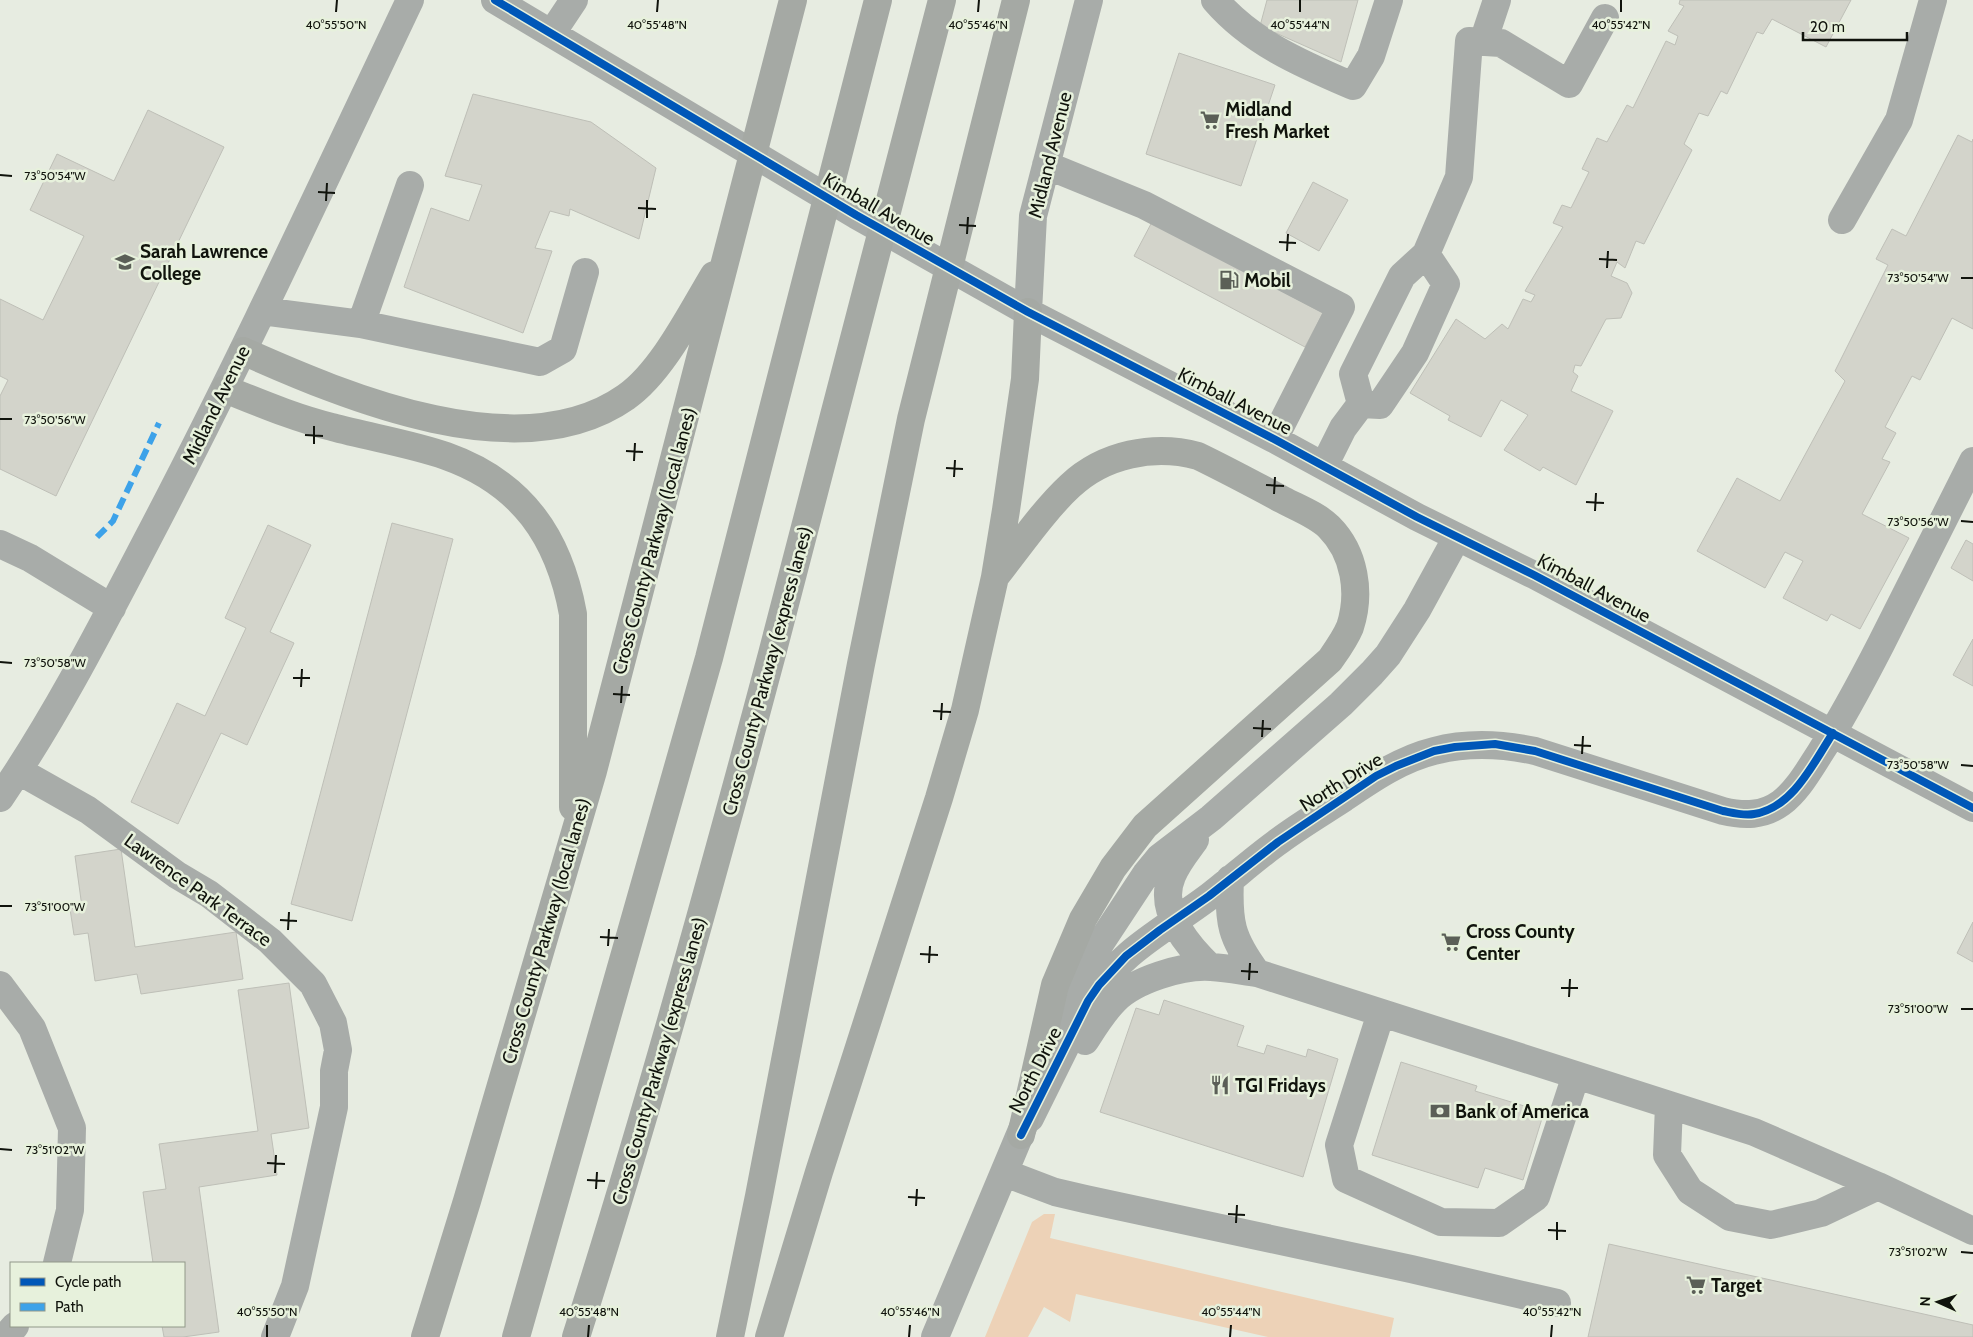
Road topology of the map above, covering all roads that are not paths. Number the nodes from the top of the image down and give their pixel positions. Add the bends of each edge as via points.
1 (410, 0) edge
2 (495, 0) edge
3 (574, 0) edge
4 (793, 0) edge
5 (878, 0) edge
6 (942, 0) edge
7 (1016, 0) edge
8 (1089, 0) edge
9 (1215, 0) edge
10 (1389, 0) edge
11 (1497, 0) edge
12 (1933, 0) edge
13 (1604, 18) dead end
14 (552, 33) junction
15 (1483, 42) junction
16 (1046, 165) junction
17 (410, 184) dead end
18 (1842, 220) dead end
19 (728, 252) junction
20 (1426, 254) junction
21 (585, 272) dead end
22 (262, 310) junction
23 (1028, 312) junction
24 (361, 324) junction
25 (243, 351) junction
26 (225, 389) junction
27 (1360, 404) junction
28 (1274, 439) junction
29 (1973, 461) edge
30 (1324, 466) junction
31 (1457, 537) junction
32 (0, 544) edge
33 (995, 577) junction
34 (112, 608) junction
35 (1833, 733) junction
36 (19, 771) junction
37 (0, 798) edge
38 (1973, 808) edge
39 (1210, 818) junction
40 (574, 839) junction
41 (1230, 880) junction
42 (1174, 920) junction
43 (1210, 966) junction
44 (1257, 972) junction
45 (0, 985) edge
46 (1381, 1013) junction
47 (1576, 1075) junction
48 (1669, 1105) junction
49 (1021, 1135) junction
50 (1005, 1173) junction
51 (1878, 1186) junction
52 (1973, 1232) edge
53 (57, 1262) edge
54 (1557, 1303) dead end
55 (14, 1327) edge
56 (5, 1337) edge
57 (275, 1337) edge
58 (425, 1337) edge
59 (516, 1337) edge
60 (576, 1337) edge
61 (730, 1337) edge
62 (770, 1337) edge
63 (936, 1337) edge

1 - 22 street, Midland Avenue
2 - 14 street, Kimball Avenue
3 - 14 street
4 - 19 highway, Cross County Parkway (local lanes)
5 - 59 highway via 676,781
6 - 60 highway, Cross County Parkway (express lanes) via 713,875 659,1066
7 - 61 highway via 911,420
8 - 16 street, Midland Avenue
9 - 10 street via 1226,13 1263,42 1303,65 1353,86 1371,56
11 - 15 street
12 - 18 street via 1899,120
13 - 15 street via 1569,84 1501,43
14 - 23 street, Kimball Avenue via 847,210
15 - 20 street via 1469,40 1459,177
16 - 23 street, Midland Avenue via 1031,232
16 - 28 street via 1144,206 1341,307
17 - 24 street
19 - 25 highway via 656,367 626,397 588,418 514,428 482,428 450,422 366,401
19 - 40 highway, Cross County Parkway (local lanes)
20 - 27 street via 1402,276 1354,374
20 - 27 street via 1446,284 1415,353 1380,405
21 - 24 street via 563,349 540,362
22 - 24 street
22 - 25 street, Midland Avenue
23 - 28 street, Kimball Avenue
23 - 33 highway via 1025,380
25 - 26 street, Midland Avenue
26 - 34 street, Midland Avenue
26 - 40 highway via 290,415 446,456 491,478 529,511 558,558 573,614
27 - 30 street via 1343,428
28 - 30 street, Kimball Avenue
29 - 35 street, North Drive via 1855,696
30 - 31 street, Kimball Avenue
31 - 35 street, Kimball Avenue
31 - 39 street, North Drive via 1417,610 1383,661 1341,704
32 - 34 street via 30,558
33 - 49 highway via 1070,485 1121,457 1162,451 1180,452 1205,460 1323,522 1338,536 1352,565 1356,585 1350,628 1330,660 1145,826 1097,893 1055,985
33 - 62 highway via 965,710 947,772 819,1172
34 - 36 street, Midland Avenue
35 - 38 street, Kimball Avenue
35 - 41 street, North Drive via 1790,794 1780,804 1754,814 1723,811 1517,747 1474,744 1434,751 1376,776 1278,842
36 - 37 street, Midland Avenue
36 - 57 street, Lawrence Park Terrace via 88,810 270,940 313,984 333,1023 338,1050 334,1106 295,1286
39 - 42 street via 1171,876 1169,899
39 - 49 street, North Drive via 1160,857 1084,968 1073,990
40 - 58 highway, Cross County Parkway (local lanes)
41 - 42 street, North Drive
41 - 44 street via 1228,905 1232,931
42 - 43 street via 1188,944
42 - 49 street, North Drive via 1126,956 1099,985
43 - 44 street
43 - 49 street via 1181,970 1142,982 1116,999
44 - 46 street
45 - 53 street via 32,1028 72,1128 70,1210
46 - 47 street
46 - 47 street via 1339,1145 1346,1179 1442,1222 1499,1223 1536,1197
47 - 48 street
48 - 51 street via 1754,1132
48 - 51 street via 1667,1155 1690,1191 1730,1217 1771,1225 1820,1213
49 - 50 street, North Drive
50 - 54 street via 1078,1198
50 - 63 street, North Drive
51 - 52 street
55 - 56 street

